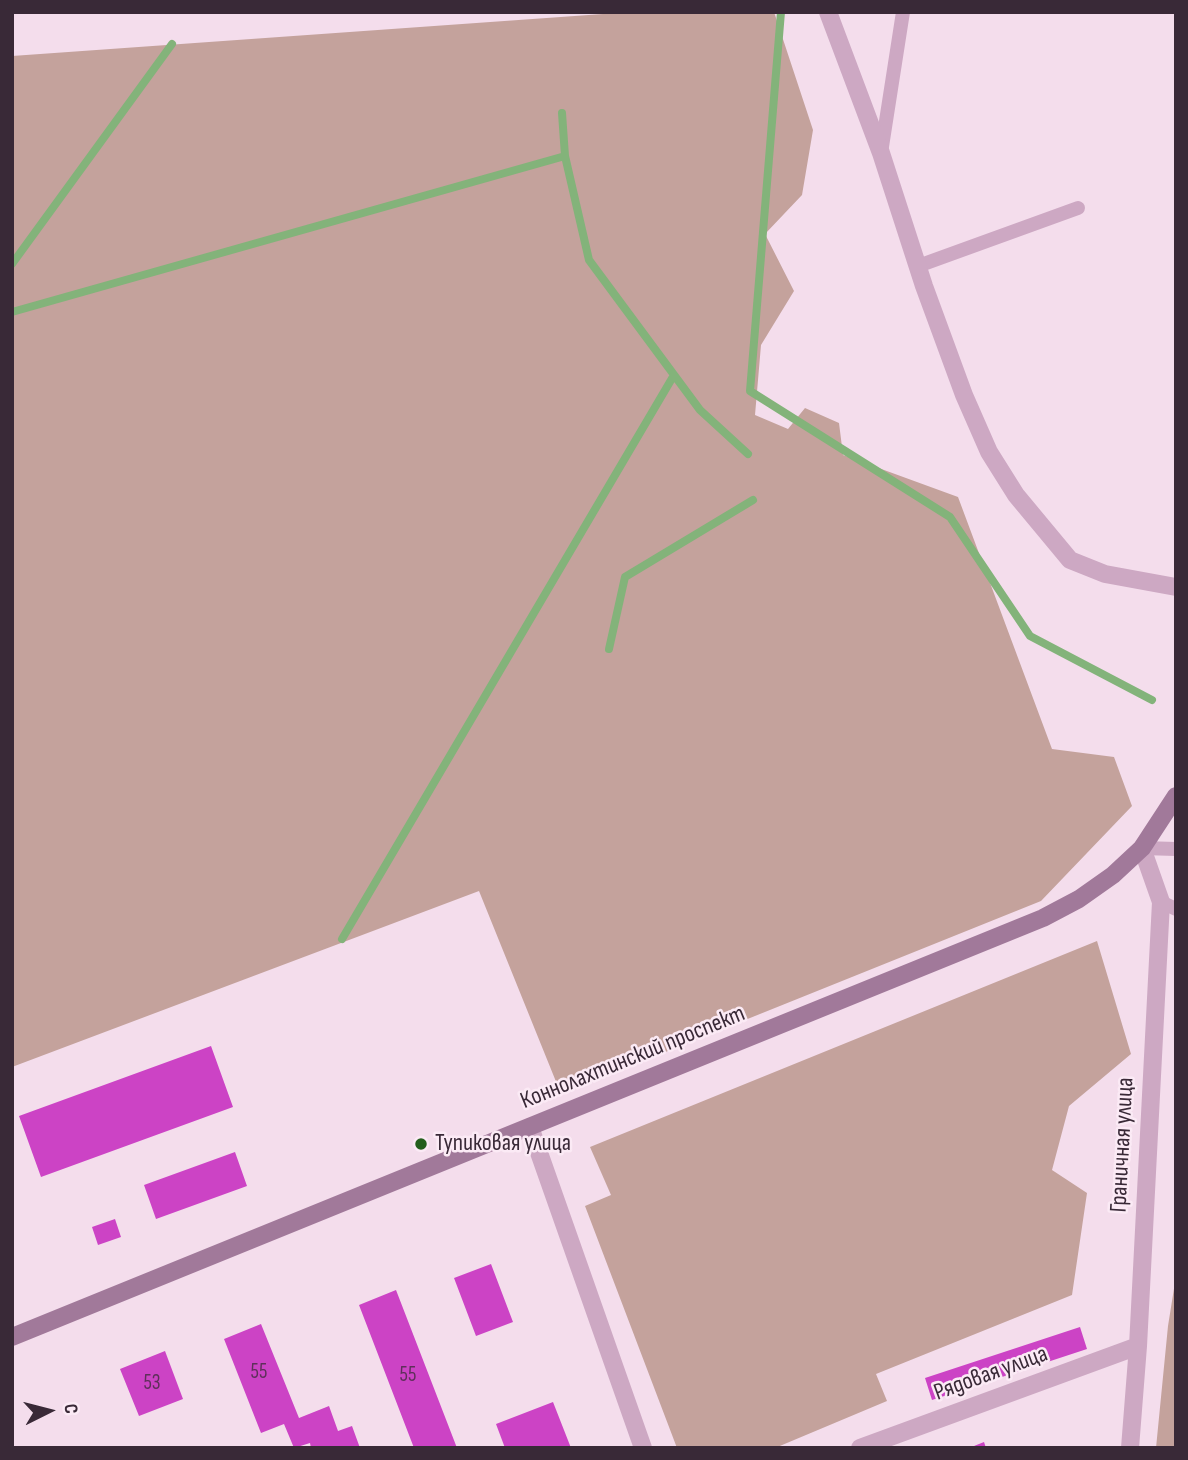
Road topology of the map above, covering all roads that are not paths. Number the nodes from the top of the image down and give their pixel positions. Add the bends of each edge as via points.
1 (828, 12) edge
2 (903, 12) edge
3 (881, 153) junction
4 (1078, 208) dead end
5 (918, 266) junction
6 (1176, 587) edge
7 (1176, 796) edge
8 (1142, 848) junction
9 (1176, 849) edge
10 (1168, 905) edge
11 (530, 1127) junction
12 (12, 1338) edge
13 (1138, 1346) junction
14 (643, 1448) edge
15 (860, 1448) edge
16 (1130, 1448) edge

1 - 3 street
2 - 3 lane
3 - 5 street
4 - 5 lane
5 - 6 street via 964,395 989,452 1016,495 1070,560 1105,574
7 - 8 main road, Коннолахтинский проспект
8 - 9 lane
8 - 10 street, Граничная улица
8 - 11 main road, Коннолахтинский проспект via 1101,883 1043,918
10 - 13 street, Граничная улица
11 - 12 main road, Коннолахтинский проспект
11 - 14 street
13 - 15 street, Рядовая улица
13 - 16 street, Граничная улица

